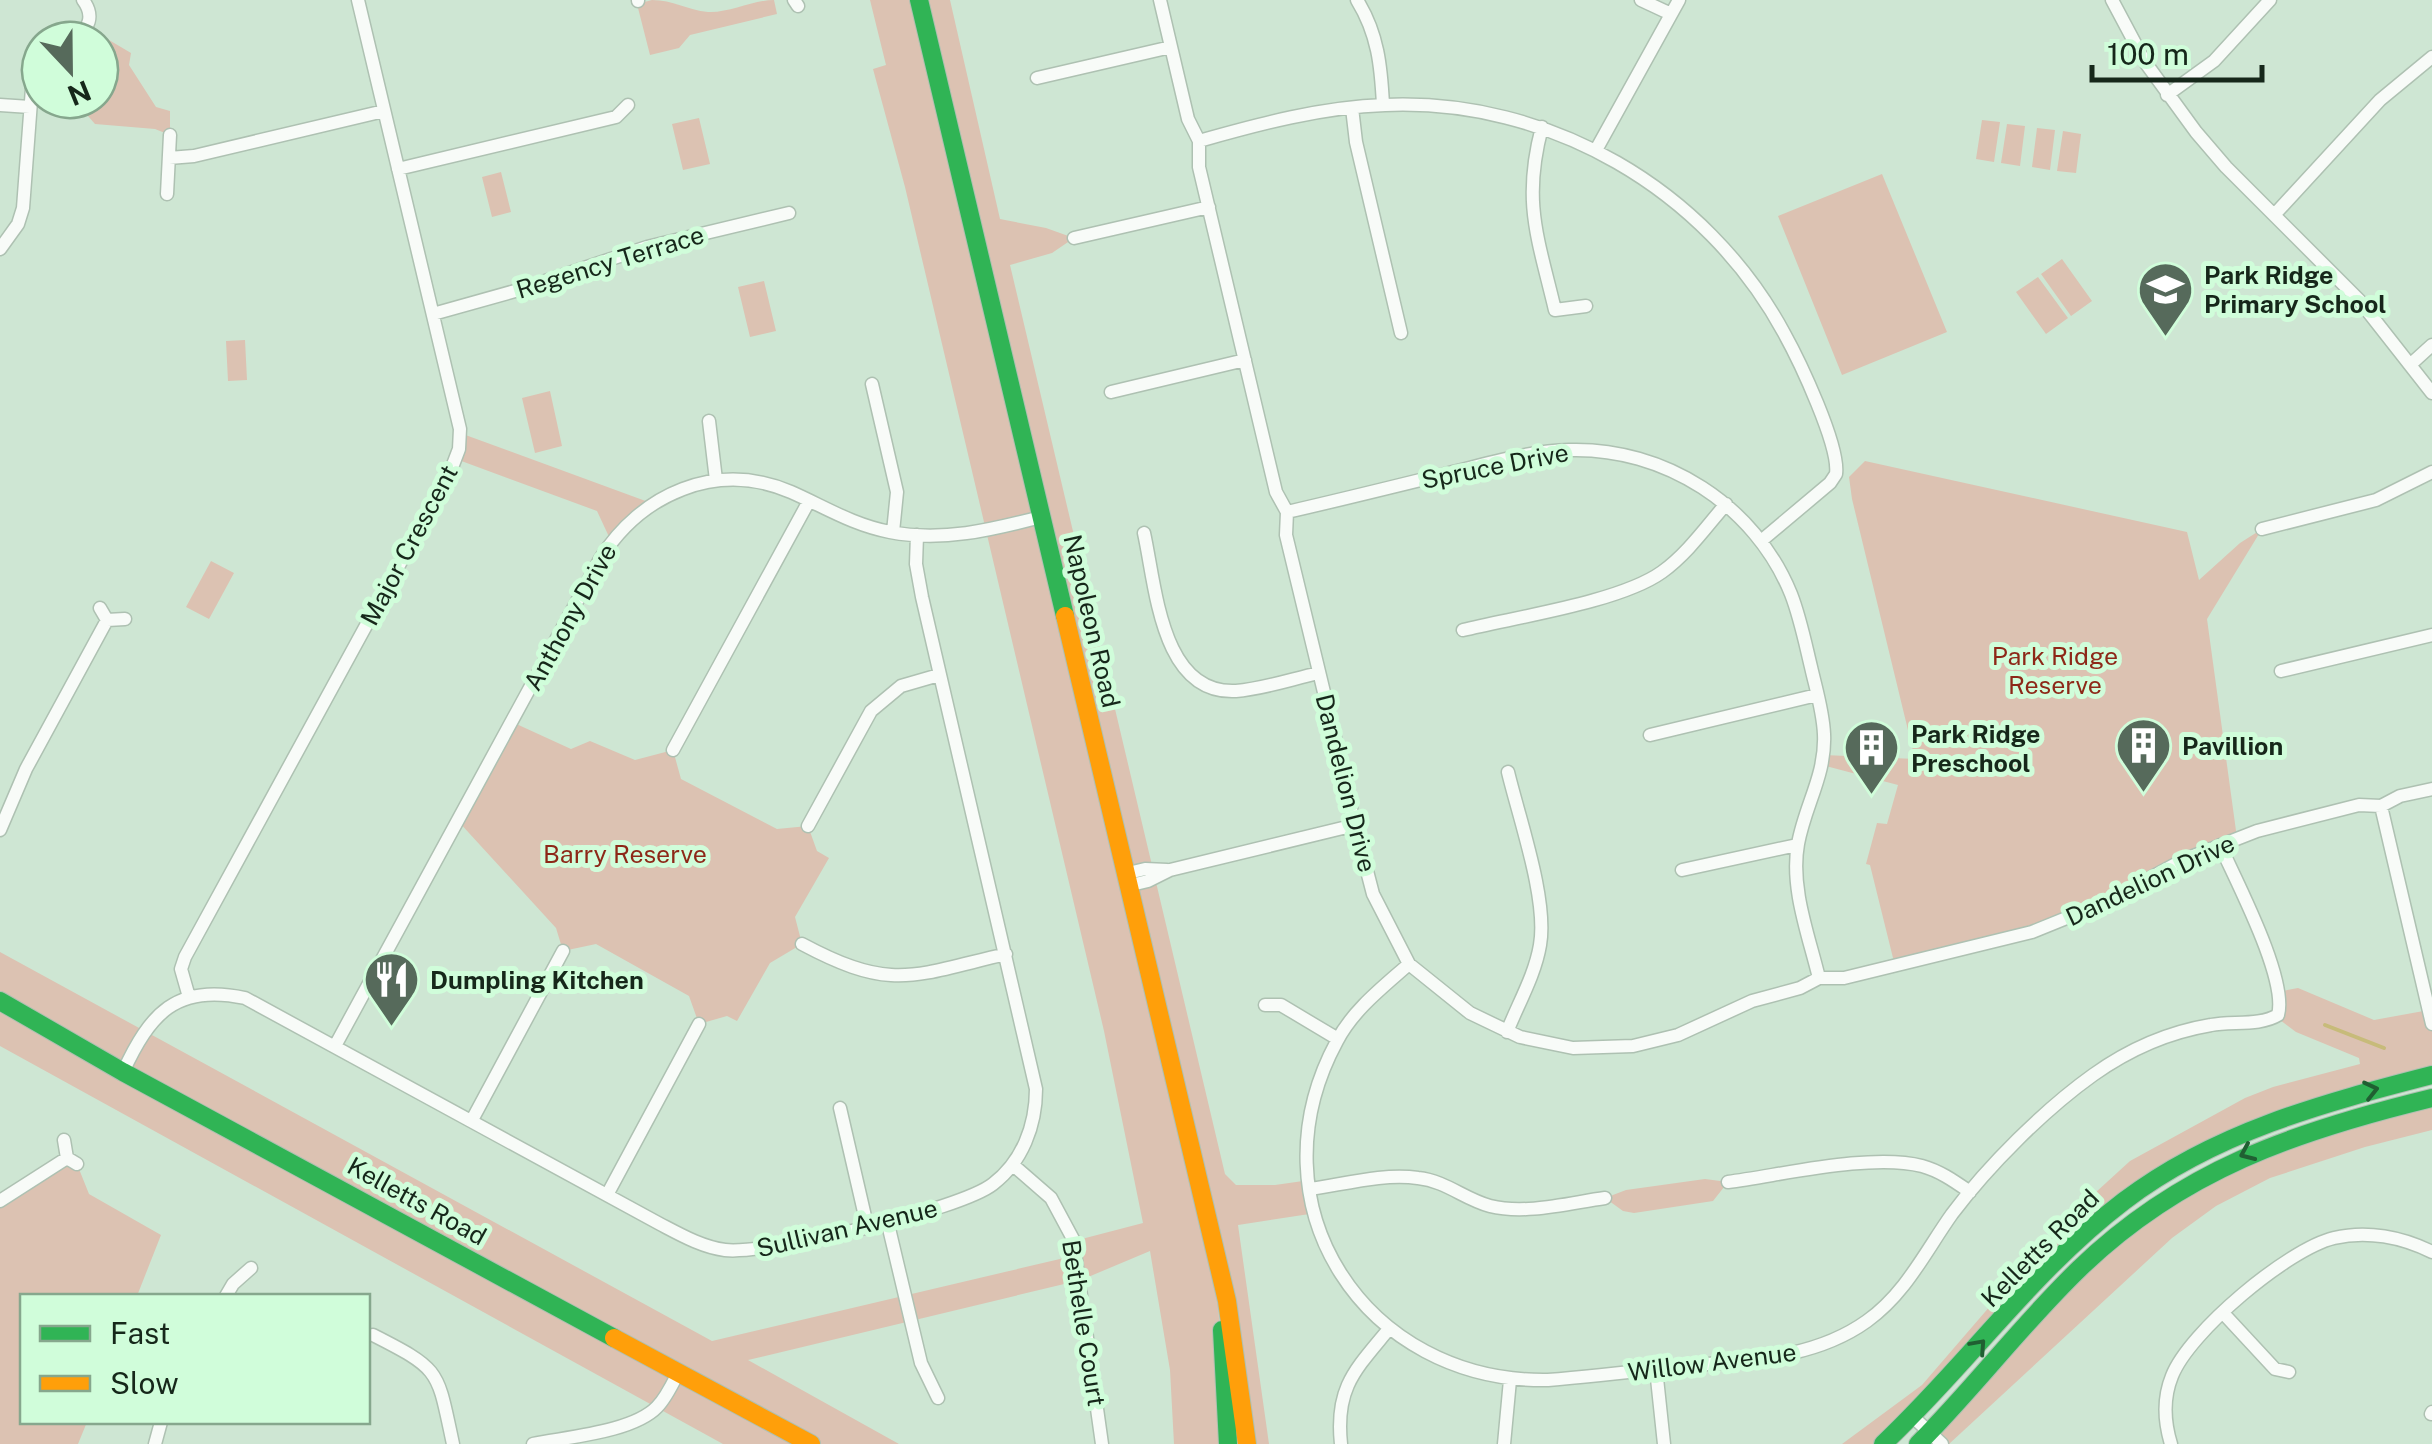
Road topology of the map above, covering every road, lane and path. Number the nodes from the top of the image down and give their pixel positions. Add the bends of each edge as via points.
1 (358, 0) edge
2 (919, 0) edge
3 (1160, 0) edge
4 (1358, 0) edge
5 (1641, 0) edge
6 (1679, 0) edge
7 (2112, 0) edge
8 (2270, 0) edge
9 (1671, 14) junction
10 (1171, 47) junction
11 (2432, 56) edge
12 (1037, 78) dead end
13 (2167, 95) junction
14 (628, 105) dead end
15 (1383, 105) junction
16 (1352, 108) junction
17 (384, 111) junction
18 (29, 120) edge
19 (1542, 127) junction
20 (170, 135) dead end
21 (1199, 141) junction
22 (1596, 150) junction
23 (169, 158) junction
24 (398, 169) junction
25 (167, 194) dead end
26 (1209, 206) junction
27 (789, 213) dead end
28 (2275, 214) junction
29 (1074, 238) dead end
30 (0, 249) edge
31 (1586, 306) dead end
32 (433, 314) junction
33 (1401, 333) dead end
34 (2432, 345) edge
35 (1245, 360) junction
36 (2412, 364) junction
37 (872, 384) dead end
38 (1112, 392) dead end
39 (2432, 393) edge
40 (709, 421) dead end
41 (2432, 472) edge
42 (716, 480) junction
43 (809, 502) junction
44 (1726, 504) junction
45 (1287, 512) junction
46 (1041, 517) junction
47 (2262, 529) dead end
48 (893, 532) junction
49 (1144, 533) dead end
50 (917, 536) junction
51 (1761, 540) junction
52 (125, 619) dead end
53 (1463, 630) dead end
54 (2432, 636) edge
55 (2282, 671) dead end
56 (1319, 673) junction
57 (939, 675) junction
58 (1817, 695) junction
59 (1650, 735) dead end
60 (673, 750) dead end
61 (1508, 772) dead end
62 (2432, 789) edge
63 (2382, 806) junction
64 (808, 826) dead end
65 (1351, 826) junction
66 (0, 830) edge
67 (2220, 844) junction
68 (1798, 845) junction
69 (1682, 870) dead end
70 (1125, 880) junction
71 (802, 944) dead end
72 (563, 952) dead end
73 (1006, 954) junction
74 (2425, 963) edge
75 (1409, 964) junction
76 (1819, 978) junction
77 (189, 997) junction
78 (0, 1001) edge
79 (1265, 1005) dead end
80 (700, 1024) dead end
81 (2432, 1024) edge
82 (1507, 1032) junction
83 (1338, 1039) junction
84 (335, 1046) junction
85 (122, 1072) junction
86 (2432, 1075) edge
87 (2432, 1098) edge
88 (840, 1108) dead end
89 (472, 1120) junction
90 (64, 1140) dead end
91 (1012, 1164) junction
92 (1728, 1182) dead end
93 (1311, 1189) junction
94 (1970, 1192) junction
95 (607, 1195) junction
96 (1605, 1198) dead end
97 (0, 1201) edge
98 (887, 1220) junction
99 (866, 1225) junction
100 (2432, 1252) edge
101 (1214, 1254) junction
102 (251, 1268) dead end
103 (227, 1294) edge
104 (2224, 1314) junction
105 (1388, 1330) junction
106 (373, 1335) dead end
107 (1656, 1369) junction
108 (2289, 1372) dead end
109 (678, 1373) junction
110 (1510, 1380) junction
111 (938, 1398) dead end
112 (1913, 1417) junction
113 (613, 1428) junction
114 (1930, 1440) edge
115 (452, 1444) edge
116 (534, 1444) edge
117 (617, 1444) edge
118 (811, 1444) edge
119 (1102, 1444) edge
120 (1228, 1444) edge
121 (1246, 1444) edge
122 (1341, 1444) edge
123 (1504, 1444) edge
124 (1664, 1444) edge
125 (1884, 1444) edge
126 (2171, 1444) edge

1 - 17 street, Major Crescent
2 - 46 main road, Napoleon Road
3 - 10 street, Dandelion Drive
4 - 15 street via 1374,34
5 - 9 street
6 - 9 street
7 - 13 street
8 - 13 street via 2214,61
9 - 22 street
10 - 12 street
10 - 21 street, Dandelion Drive
11 - 28 street via 2380,100
13 - 28 street
14 - 24 street via 616,117
15 - 16 street
15 - 19 street via 1454,107
16 - 21 street
16 - 33 street
17 - 23 street
17 - 24 street, Major Crescent
18 - 30 street via 24,208
19 - 22 street
19 - 31 street via 1530,197 1551,294 1556,310
20 - 23 street
21 - 26 street, Dandelion Drive
22 - 51 street via 1706,228 1750,279 1799,364 1843,475
23 - 25 street
24 - 32 street, Major Crescent
26 - 29 street
26 - 35 street, Dandelion Drive
27 - 32 street, Regency Terrace via 648,246
28 - 36 street
32 - 77 street, Major Crescent via 460,434 455,462 184,957
34 - 36 street
35 - 38 street
35 - 45 street, Dandelion Drive via 1276,492
36 - 39 street
37 - 48 street via 897,492
40 - 42 street
41 - 47 street via 2376,500
42 - 43 street, Anthony Drive via 766,484
42 - 84 street, Anthony Drive via 659,498 612,541
43 - 48 street, Anthony Drive
43 - 60 street
44 - 45 street, Spruce Drive via 1645,460 1567,450
44 - 51 street, Spruce Drive
44 - 53 street via 1682,556 1650,580
45 - 56 street, Dandelion Drive via 1286,535
46 - 50 street, Anthony Drive via 972,533
46 - 70 main road, Napoleon Road
48 - 50 street, Anthony Drive
49 - 56 street via 1170,646 1190,676 1234,691
50 - 57 street, Sullivan Avenue via 918,580
51 - 58 street, Spruce Drive via 1791,594
52 - 66 street via 104,614
54 - 55 street
56 - 65 street, Dandelion Drive
57 - 64 street via 901,686 871,712
57 - 73 street, Sullivan Avenue
58 - 59 street
58 - 68 street, Spruce Drive via 1823,763
61 - 82 street via 1542,931
62 - 63 street, Dandelion Drive
63 - 67 street, Dandelion Drive via 2359,805
63 - 74 street
65 - 70 street via 1148,881
65 - 75 street, Dandelion Drive via 1380,910
67 - 76 street, Dandelion Drive via 2049,926 1844,978
67 - 94 street, Willow Avenue via 2266,948 2278,1015 2189,1030 2114,1062 2076,1088
68 - 69 street
68 - 76 street, Spruce Drive via 1798,888
70 - 101 main road, Napoleon Road
71 - 73 street via 856,970 891,977
72 - 89 street
73 - 91 street, Sullivan Avenue via 1036,1090 1030,1132
74 - 81 street
75 - 82 street, Dandelion Drive via 1470,1013
75 - 83 street, Willow Avenue
76 - 82 street, Dandelion Drive via 1678,1035 1611,1050 1553,1046
77 - 84 street, Sullivan Avenue via 245,998
77 - 85 street via 151,1020
78 - 85 main road, Kelletts Road
79 - 83 street via 1281,1006
80 - 95 street
83 - 93 street, Willow Avenue via 1313,1102
84 - 89 street, Sullivan Avenue
85 - 109 main road, Kelletts Road
112 -> 86 main road, Kelletts Road via 2068,1250 2166,1171 2268,1120
87 -> 114 main road, Kelletts Road via 2288,1136 2171,1194 2079,1269
88 - 99 street
89 - 95 street, Sullivan Avenue
90 - 97 street via 72,1161
91 - 98 street, Sullivan Avenue via 969,1198
91 - 119 street, Bethelle Court via 1051,1198 1073,1239
92 - 94 street via 1899,1162 1934,1171
93 - 96 street via 1408,1176 1502,1208
93 - 105 street, Willow Avenue via 1337,1266
94 - 107 street, Willow Avenue via 1906,1285 1846,1334 1790,1354
95 - 99 street, Sullivan Avenue via 724,1250 763,1249
98 - 99 street, Sullivan Avenue
98 - 111 street via 921,1363
100 - 104 street via 2388,1236 2333,1238 2288,1257
101 - 120 main road, Napoleon Road
101 - 121 main road, Napoleon Road via 1236,1354
102 - 103 street
104 - 108 street via 2275,1369
104 - 126 street via 2188,1348 2171,1377 2165,1407
105 - 110 street, Willow Avenue via 1448,1364
105 - 122 street via 1344,1388
106 - 115 street via 431,1370
107 - 110 street, Willow Avenue
107 - 124 street
109 - 113 street via 651,1412
109 - 118 main road, Kelletts Road
110 - 123 street
112 - 114 street
112 - 125 main road, Kelletts Road
113 - 116 street
113 - 117 street

